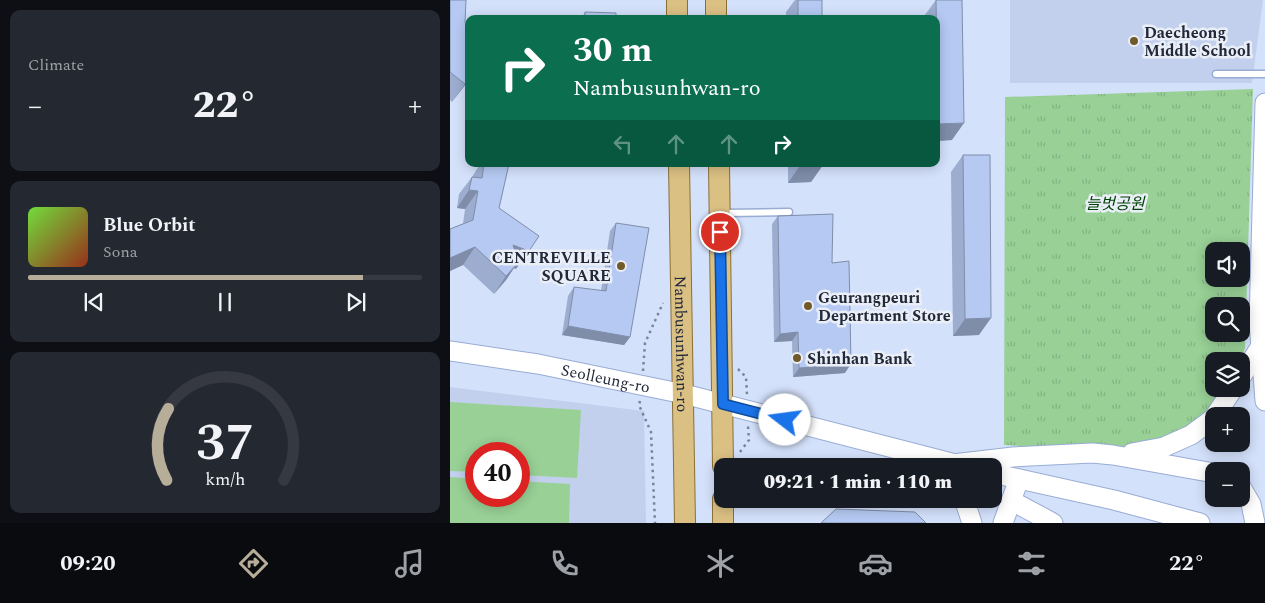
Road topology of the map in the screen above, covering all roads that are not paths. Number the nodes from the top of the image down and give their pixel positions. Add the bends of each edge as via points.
1 (677, 0) edge
2 (716, 0) edge
3 (677, 15) edge
4 (716, 15) edge
5 (1216, 74) dead end
6 (1265, 74) edge
7 (1265, 104) edge
8 (679, 167) edge
9 (719, 167) edge
10 (789, 212) dead end
11 (720, 213) junction
12 (1261, 346) junction
13 (450, 351) edge
14 (1250, 363) edge
15 (684, 394) junction
16 (1265, 401) edge
17 (723, 404) junction
18 (1205, 424) edge
19 (1113, 455) junction
20 (723, 458) edge
21 (927, 458) edge
22 (1002, 459) edge
23 (1205, 471) edge
24 (1002, 475) edge
25 (1019, 479) junction
26 (1012, 501) junction
27 (1250, 502) edge
28 (723, 508) edge
29 (967, 508) edge
30 (685, 523) edge
31 (723, 523) edge
32 (972, 523) edge
33 (1003, 523) edge
34 (1053, 523) edge
35 (1200, 523) edge
36 (1255, 523) edge

1 - 3 main road
2 - 4 main road
5 - 6 lane
7 - 12 street via 1260,250
8 - 15 main road, Nambusunhwan-ro
9 - 11 main road
10 - 11 lane
11 - 17 main road
12 - 14 street
12 - 16 street
13 - 15 street, Seolleung-ro via 538,364
15 - 17 street, Seolleung-ro
15 - 30 main road, Nambusunhwan-ro
17 - 20 main road
17 - 21 street, Seolleung-ro
18 - 19 street via 1164,448
19 - 22 street via 1092,453
19 - 23 street
24 - 25 street
25 - 26 street
25 - 35 street
26 - 33 street
26 - 34 street
27 - 36 street
28 - 31 main road
29 - 32 street

